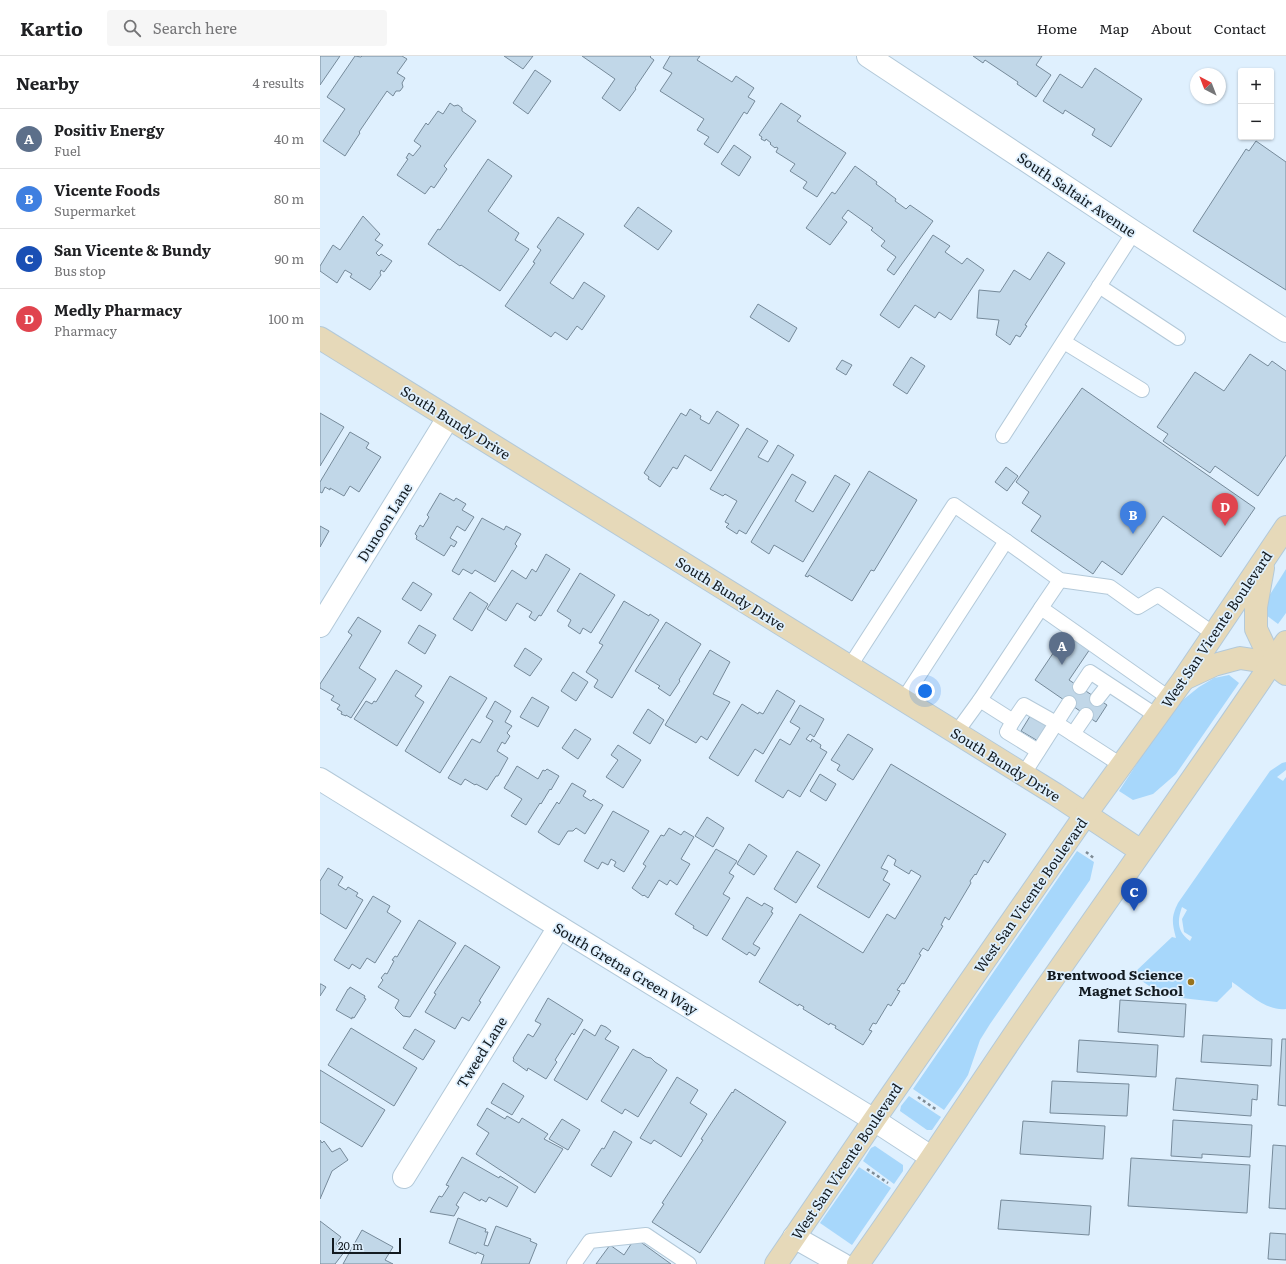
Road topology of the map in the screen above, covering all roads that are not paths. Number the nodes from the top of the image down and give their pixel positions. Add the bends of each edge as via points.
1 (868, 56) edge
2 (1134, 232) junction
3 (1099, 286) junction
4 (1286, 331) edge
5 (320, 338) edge
6 (1178, 338) dead end
7 (1064, 342) junction
8 (1142, 390) dead end
9 (448, 418) junction
10 (1003, 436) dead end
11 (1286, 527) edge
12 (1006, 541) junction
13 (1264, 561) junction
14 (1060, 580) junction
15 (1041, 608) junction
16 (320, 626) edge
17 (1214, 634) junction
18 (1286, 642) edge
19 (850, 666) junction
20 (1279, 668) edge
21 (1183, 680) junction
22 (1108, 685) junction
23 (1080, 687) dead end
24 (1170, 698) junction
25 (1098, 699) dead end
26 (903, 700) junction
27 (980, 700) junction
28 (1069, 704) dead end
29 (1086, 715) dead end
30 (1157, 716) junction
31 (1013, 721) junction
32 (1056, 723) junction
33 (956, 733) junction
34 (1073, 734) junction
35 (1038, 751) junction
36 (1121, 765) junction
37 (1023, 774) junction
38 (320, 779) edge
39 (1086, 814) junction
40 (1141, 851) junction
41 (559, 927) junction
42 (874, 1120) junction
43 (932, 1157) junction
44 (404, 1177) dead end
45 (794, 1237) junction
46 (574, 1264) edge
47 (689, 1264) edge
48 (776, 1264) edge
49 (842, 1264) edge
50 (858, 1264) edge

1 - 2 street, South Saltair Avenue
2 - 3 lane
2 - 4 street, South Saltair Avenue
3 - 6 lane
3 - 7 lane
5 - 9 main road, South Bundy Drive
7 - 8 lane
7 - 10 lane
9 - 16 street, Dunoon Lane
9 - 19 main road, South Bundy Drive
11 - 13 main road, West San Vicente Boulevard
12 - 14 lane
12 - 19 lane via 954,505
12 - 26 lane
13 - 17 main road, West San Vicente Boulevard
13 - 20 main road via 1256,607 1256,629
14 - 15 lane
14 - 17 lane via 1110,587 1138,607 1158,595
15 - 24 lane
15 - 27 lane
17 - 21 main road, West San Vicente Boulevard
18 - 20 main road
19 - 26 main road, South Bundy Drive
20 - 21 main road via 1240,658 1214,665
20 - 40 main road
21 - 24 main road, West San Vicente Boulevard
22 - 23 lane via 1090,672
22 - 25 lane
22 - 30 lane
24 - 30 main road, West San Vicente Boulevard
26 - 33 main road, South Bundy Drive
27 - 31 lane
27 - 33 lane
28 - 32 lane
29 - 34 lane
30 - 36 main road, West San Vicente Boulevard
31 - 32 lane via 1024,705
31 - 35 lane via 1007,732
32 - 34 lane
32 - 35 lane
33 - 37 main road, South Bundy Drive
34 - 36 lane
35 - 37 lane
36 - 39 main road, West San Vicente Boulevard
37 - 39 main road, South Bundy Drive
38 - 41 street, South Gretna Green Way
39 - 40 main road, South Bundy Drive
39 - 42 main road, West San Vicente Boulevard
40 - 43 main road
41 - 42 street, South Gretna Green Way
41 - 44 street, Tweed Lane
42 - 43 street, South Gretna Green Way
42 - 45 main road, West San Vicente Boulevard
43 - 50 main road
45 - 48 main road, West San Vicente Boulevard
45 - 49 street
46 - 47 lane via 590,1241 646,1235

